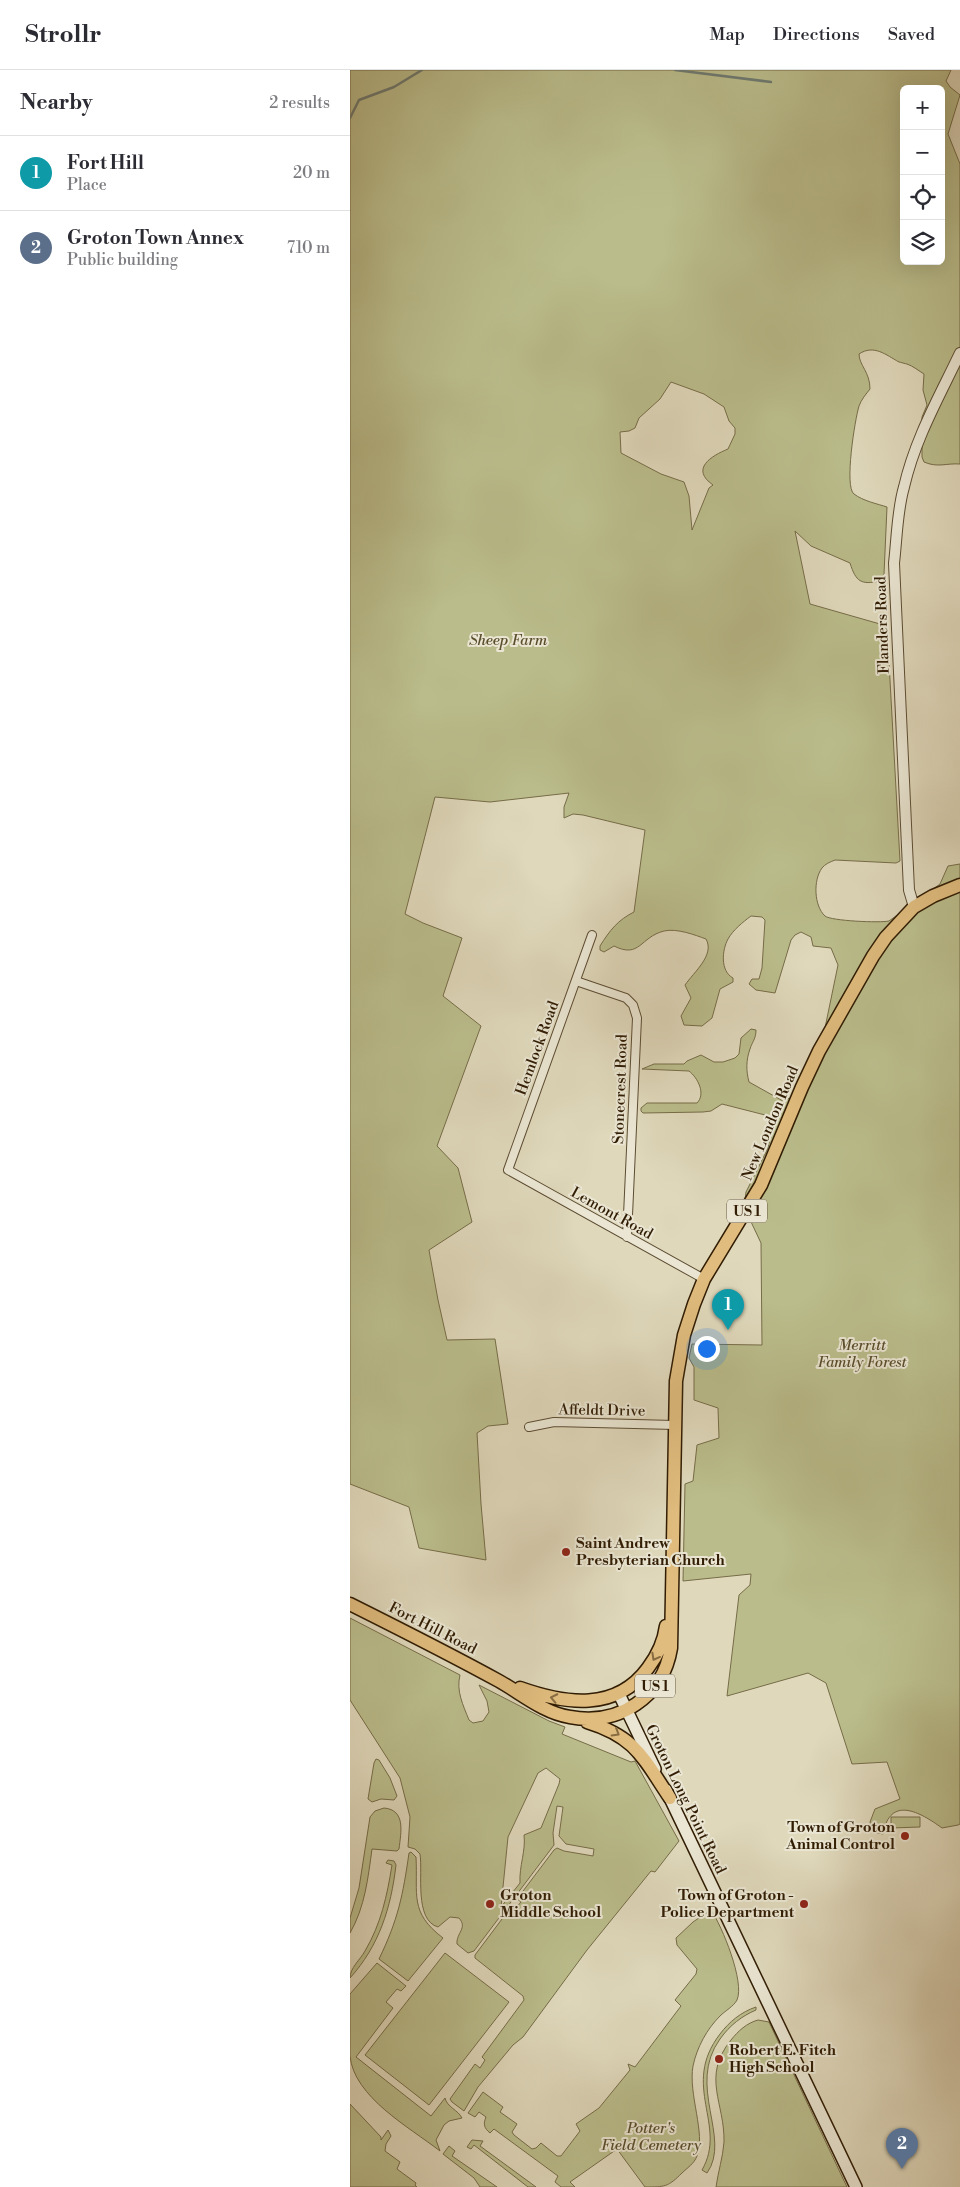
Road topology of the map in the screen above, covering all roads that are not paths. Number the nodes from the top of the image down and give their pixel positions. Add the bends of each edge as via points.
1 (960, 353) edge
2 (960, 885) edge
3 (914, 907) junction
4 (592, 935) dead end
5 (576, 980) junction
6 (508, 1170) joint
7 (627, 1237) junction
8 (704, 1279) junction
9 (675, 1425) junction
10 (529, 1427) dead end
11 (671, 1594) junction
12 (350, 1604) edge
13 (501, 1682) junction
14 (619, 1694) junction
15 (627, 1710) junction
16 (570, 1717) junction
17 (670, 1798) junction
18 (856, 2187) edge

1 - 3 street, Flanders Road via 910,464 903,488 894,563 909,890
2 - 3 main road, New London Road / US 1
3 - 8 main road, New London Road / US 1 via 873,956 844,1007 802,1087 761,1185
4 - 5 street, Hemlock Road
5 - 6 street, Hemlock Road
5 - 7 street, Stonecrest Road via 626,998 633,1005 637,1018
6 - 7 street, Lemont Road
7 - 8 street, Lemont Road
8 - 9 main road, New London Road / US 1 via 679,1359
9 - 10 street, Affeldt Drive via 554,1422
9 - 11 main road, New London Road / US 1
11 -> 14 main road, Fort Hill Road / US 1 via 666,1632 658,1652 633,1686
11 - 15 main road, Fort Hill Road / US 1 via 672,1642 666,1668 648,1695
12 - 13 main road, Fort Hill Road / US 1
14 -> 13 main road, Fort Hill Road / US 1 via 593,1700 565,1700
13 - 16 main road, Fort Hill Road / US 1 via 531,1701
14 - 15 main road, Groton Long Point Road
15 - 16 main road, Fort Hill Road / US 1 via 601,1718
15 - 17 main road, Groton Long Point Road
16 -> 17 main road via 607,1728 624,1738 638,1752
17 - 18 main road, Groton Long Point Road

